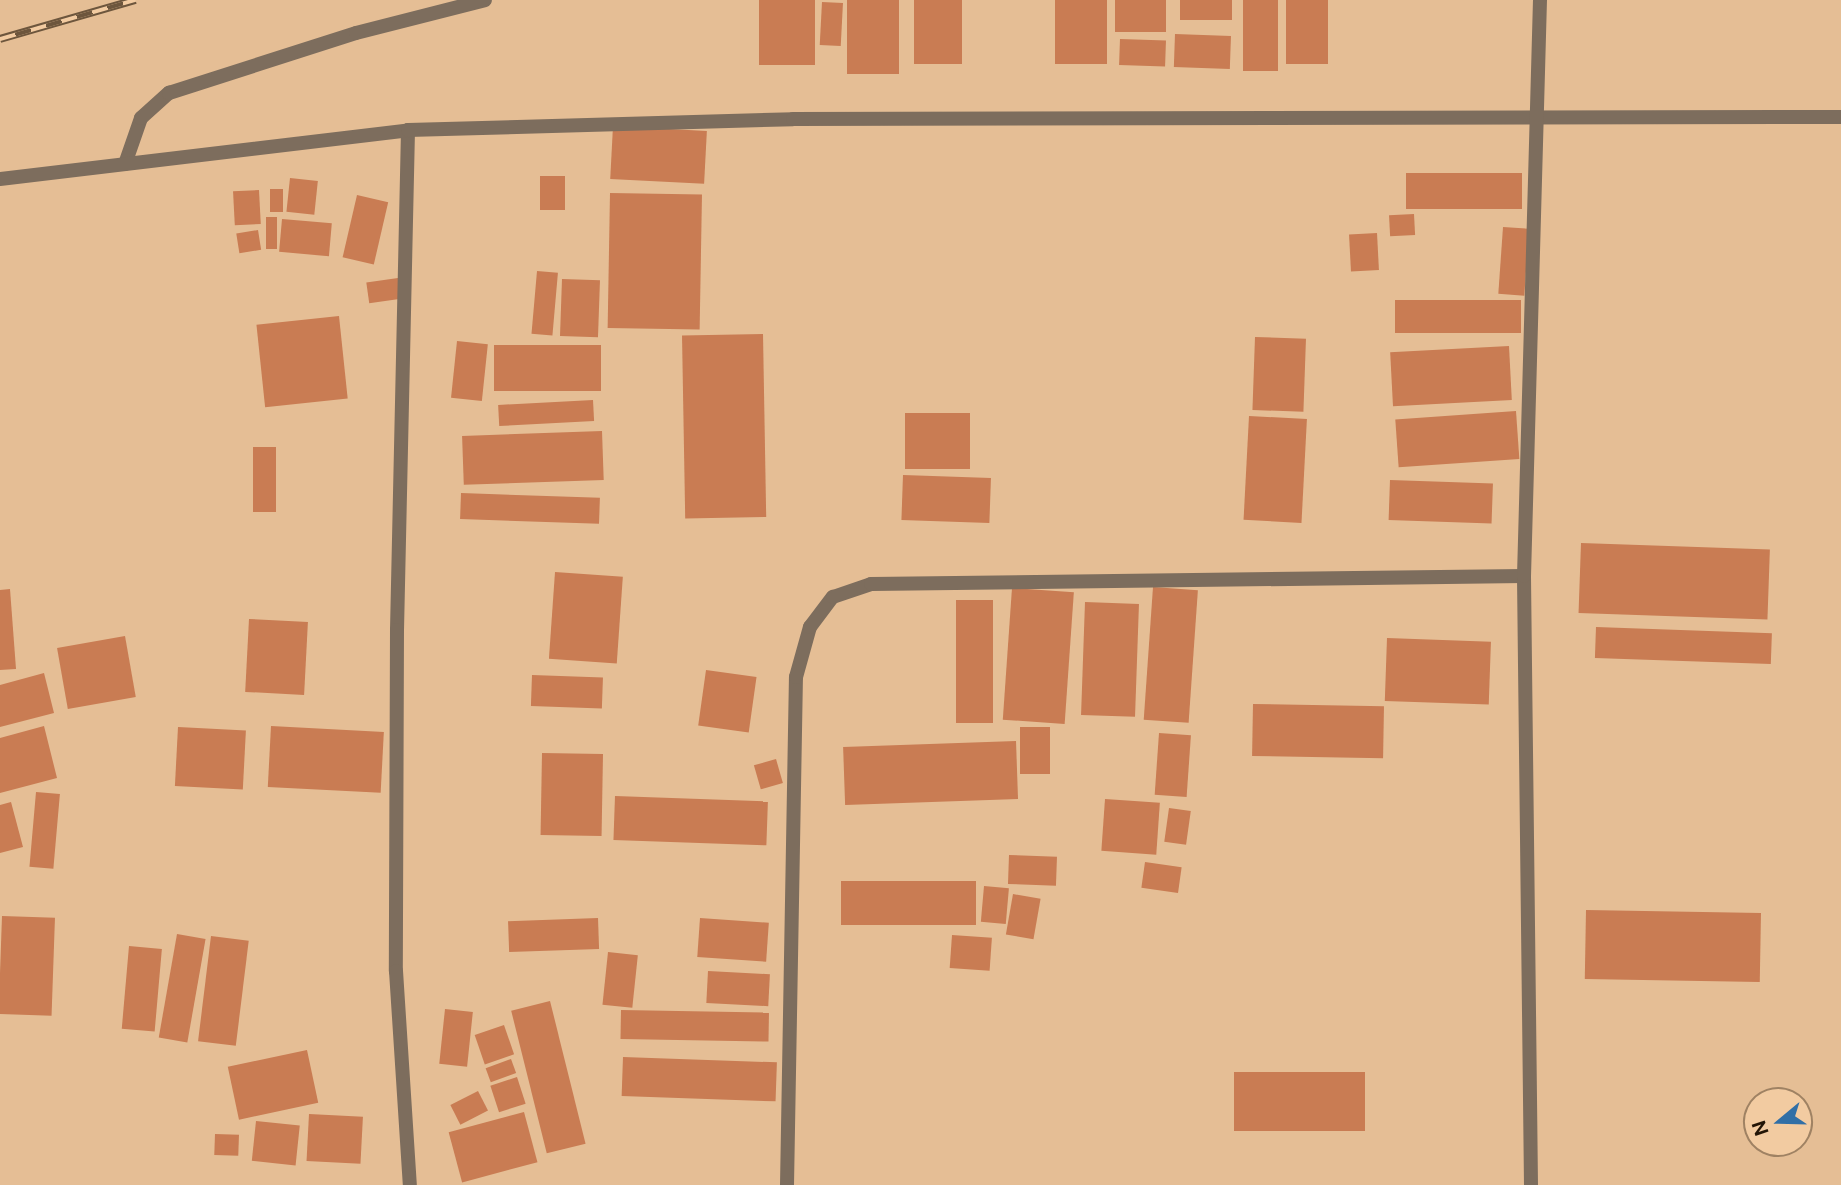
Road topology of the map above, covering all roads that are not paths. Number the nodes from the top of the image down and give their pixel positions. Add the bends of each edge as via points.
1 (485, 0) edge
2 (1540, 0) edge
3 (1538, 116) junction
4 (1841, 117) edge
5 (408, 130) junction
6 (125, 164) junction
7 (0, 179) edge
8 (1524, 576) junction
9 (410, 1185) edge
10 (787, 1185) edge
11 (1531, 1185) edge

1 - 6 street via 356,33 169,93 141,118
2 - 3 street
3 - 4 street
3 - 5 street via 807,119
3 - 8 street
5 - 6 street
5 - 9 street via 397,630 396,971
6 - 7 street
8 - 10 street via 871,584 834,597 810,627 796,677
8 - 11 street

